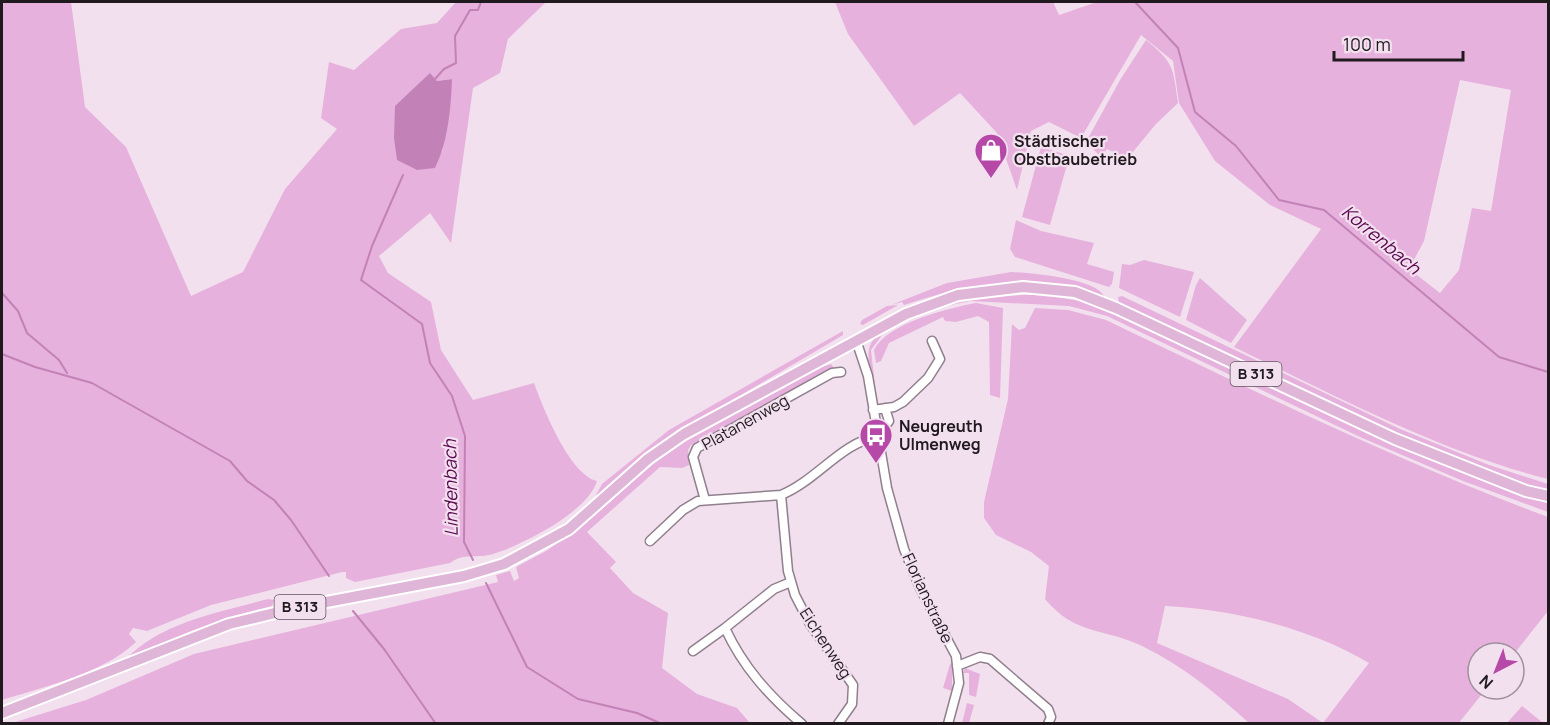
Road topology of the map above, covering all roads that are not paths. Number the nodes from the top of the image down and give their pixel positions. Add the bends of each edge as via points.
1 (856, 340) junction
2 (932, 341) dead end
3 (841, 372) dead end
4 (885, 408) junction
5 (873, 410) junction
6 (878, 436) junction
7 (781, 495) junction
8 (1548, 496) edge
9 (705, 500) junction
10 (650, 541) dead end
11 (790, 582) junction
12 (725, 628) junction
13 (693, 651) dead end
14 (957, 666) junction
15 (2, 713) edge
16 (802, 723) edge
17 (838, 723) edge
18 (948, 723) edge
19 (1048, 723) edge

1 - 5 street, Florianstraße via 868,376
1 - 8 main road, B 313 via 906,314 958,295 1023,287 1075,292 1395,439
1 - 15 main road, B 313 via 672,441 569,529 504,564 464,576 229,624
2 - 4 street via 940,359 937,368 903,402
3 - 9 street, Platanenweg via 832,373 697,448 693,457
4 - 5 street
4 - 6 street, Florianstraße via 889,421
5 - 6 street, Florianstraße
6 - 7 street via 857,444
6 - 14 street, Florianstraße via 890,499 908,559 956,656
7 - 9 street
7 - 11 street, Eichenweg
9 - 10 street via 686,507
11 - 12 street via 774,589
11 - 17 street, Eichenweg via 810,624 853,685 852,704
12 - 13 street
12 - 16 street via 740,658 762,687
14 - 18 street, Florianstraße via 959,683
14 - 19 street via 980,657 990,659 1048,709

